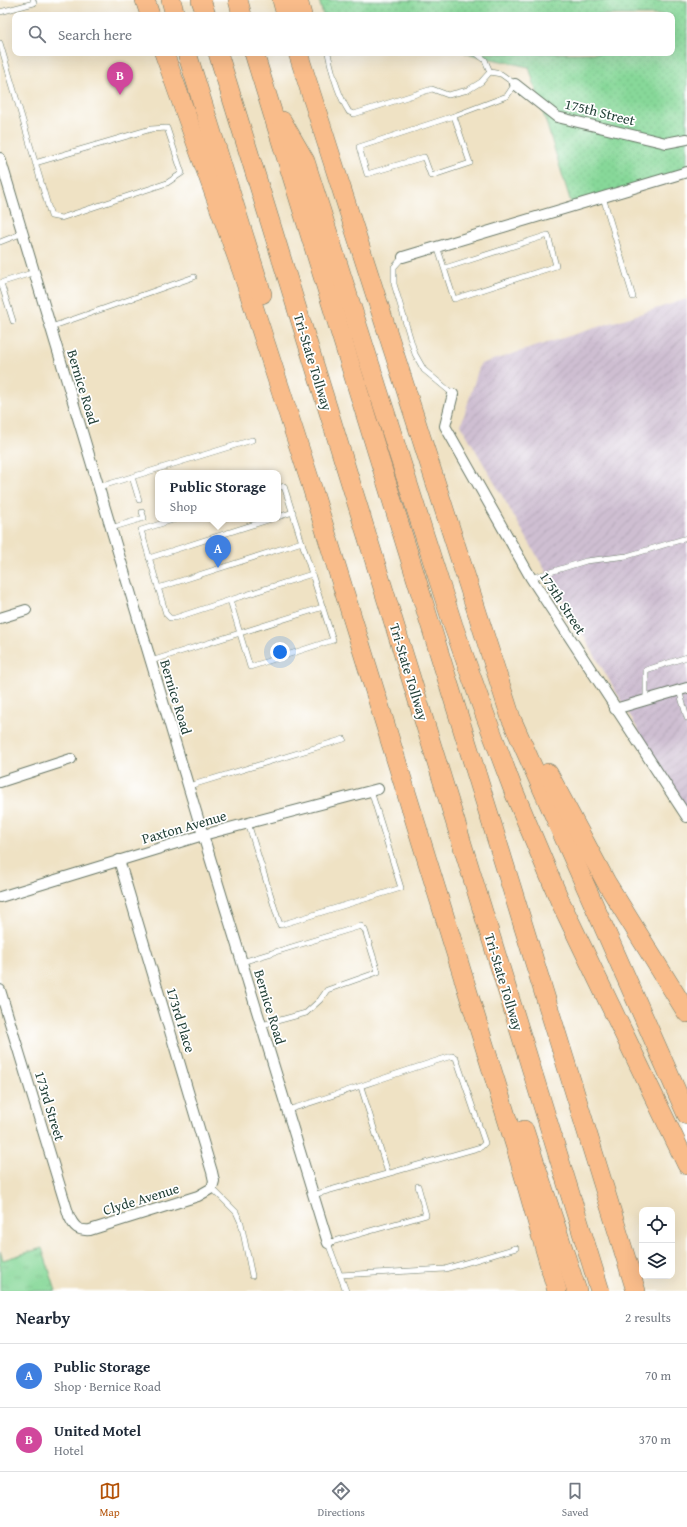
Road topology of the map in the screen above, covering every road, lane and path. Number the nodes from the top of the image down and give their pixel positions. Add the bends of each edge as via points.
1 (33, 0) edge
2 (145, 0) edge
3 (171, 0) edge
4 (201, 0) edge
5 (238, 0) edge
6 (282, 0) edge
7 (298, 0) edge
8 (0, 12) edge
9 (149, 12) edge
10 (174, 12) edge
11 (205, 12) edge
12 (241, 12) edge
13 (285, 12) edge
14 (301, 12) edge
15 (0, 44) edge
16 (165, 56) edge
17 (188, 56) edge
18 (219, 56) edge
19 (255, 56) edge
20 (299, 56) edge
21 (313, 56) edge
22 (329, 56) edge
23 (480, 56) edge
24 (490, 72) junction
25 (516, 84) junction
26 (266, 94) junction
27 (454, 116) junction
28 (687, 140) edge
29 (0, 158) edge
30 (35, 163) junction
31 (687, 172) edge
32 (603, 197) junction
33 (344, 201) junction
34 (23, 233) junction
35 (0, 242) edge
36 (437, 246) junction
37 (403, 257) joint
38 (445, 268) junction
39 (35, 272) junction
40 (194, 277) dead end
41 (1, 283) edge
42 (633, 297) dead end
43 (13, 322) dead end
44 (51, 327) junction
45 (453, 394) joint
46 (252, 440) dead end
47 (132, 477) junction
48 (310, 481) junction
49 (99, 487) junction
50 (281, 487) edge
51 (139, 500) dead end
52 (142, 512) dead end
53 (293, 512) junction
54 (281, 516) edge
55 (166, 522) edge
56 (262, 522) edge
57 (111, 528) junction
58 (687, 538) edge
59 (302, 542) junction
60 (149, 558) junction
61 (312, 574) junction
62 (531, 578) junction
63 (158, 588) junction
64 (470, 594) junction
65 (230, 600) junction
66 (323, 607) junction
67 (26, 610) dead end
68 (0, 618) edge
69 (240, 633) junction
70 (687, 657) edge
71 (151, 661) junction
72 (683, 689) edge
73 (646, 700) junction
74 (615, 709) junction
75 (687, 718) edge
76 (344, 739) dead end
77 (71, 759) dead end
78 (0, 782) edge
79 (189, 786) junction
80 (375, 790) joint
81 (687, 817) edge
82 (248, 823) junction
83 (203, 835) junction
84 (119, 860) junction
85 (1, 894) edge
86 (242, 962) junction
87 (465, 984) junction
88 (0, 990) edge
89 (687, 1013) edge
90 (262, 1026) junction
91 (361, 1087) junction
92 (288, 1110) junction
93 (687, 1115) edge
94 (687, 1165) edge
95 (388, 1174) junction
96 (418, 1186) dead end
97 (212, 1188) junction
98 (313, 1195) junction
99 (76, 1228) joint
100 (328, 1243) junction
101 (516, 1248) dead end
102 (340, 1274) junction
103 (252, 1276) dead end
104 (346, 1291) edge
105 (557, 1291) edge
106 (577, 1291) edge
107 (600, 1291) edge
108 (636, 1291) edge

1 - 8 lane via 34,3
2 - 9 highway
3 - 10 highway
4 - 11 highway
5 - 12 highway
6 - 13 highway
7 - 14 highway
15 - 30 lane
16 - 48 highway via 242,271
17 - 48 highway via 256,272
18 - 107 highway, Tri-State Tollway
19 - 26 highway
20 - 33 highway
21 - 33 highway via 335,140
22 - 24 lane via 344,104 349,112 354,114 432,89 448,95 468,90 481,82
23 - 24 lane via 485,60
24 - 25 lane via 501,74
25 - 27 lane via 507,96
25 - 28 street, 175th Street via 557,117 666,143
26 - 94 highway via 306,161 453,625 514,792 560,901
26 - 108 highway
27 - 27 lane via 470,163 431,176 424,157 367,174 359,147
29 - 34 street, Bernice Road
30 - 30 lane via 51,216 61,218 167,183 182,173 167,128 151,129
31 - 32 street
32 - 36 street
32 - 42 lane
33 - 64 highway
34 - 35 lane
34 - 39 street, Bernice Road
36 - 37 street
36 - 38 lane
37 - 45 lane via 394,267 394,284 415,354 424,370
38 - 38 lane via 454,299 556,266 548,236
39 - 41 lane
39 - 44 street, Bernice Road
40 - 44 lane
41 - 43 lane
44 - 49 street, Bernice Road
45 - 62 street, 175th Street via 445,426
46 - 47 lane
47 - 49 lane
47 - 51 lane
48 - 87 highway
49 - 57 street, Bernice Road
50 - 53 lane via 284,486
52 - 57 lane via 144,518
53 - 54 lane
53 - 59 lane
55 - 60 lane via 141,530
56 - 60 lane
57 - 71 street, Bernice Road
58 - 62 lane via 627,556 586,561
59 - 61 lane
59 - 63 lane
60 - 63 lane
61 - 65 lane
61 - 66 lane
62 - 74 street, 175th Street
63 - 65 lane via 166,614 170,618
64 - 89 highway via 554,786 606,882
64 - 93 highway via 511,718
65 - 69 lane
66 - 69 lane
66 - 69 lane via 333,640 250,667
67 - 68 street
69 - 71 lane
70 - 73 lane via 646,670
71 - 79 street, Bernice Road
72 - 73 street
72 - 75 lane
73 - 74 street
74 - 81 street, 175th Street
76 - 79 lane
77 - 78 street
79 - 83 street, Bernice Road
80 - 82 street, Paxton Avenue
80 - 82 lane via 401,888 280,925
82 - 83 street, Paxton Avenue
83 - 84 street, Paxton Avenue
83 - 86 street, Bernice Road
84 - 85 street, Paxton Avenue
84 - 97 street, 173rd Place via 212,1172
86 - 90 street, Bernice Road
86 - 90 lane via 361,926 365,930 378,972 327,990 306,1013
87 - 105 highway
87 - 106 highway via 514,1102
88 - 99 street, 173rd Street via 69,1216
90 - 92 street, Bernice Road
91 - 92 lane
91 - 95 lane
91 - 95 lane via 452,1056 456,1058 485,1143 481,1147
92 - 98 street, Bernice Road
95 - 98 lane
96 - 100 lane via 426,1215
97 - 99 street, Clyde Avenue via 198,1196 90,1230
97 - 103 lane via 236,1212 241,1223
98 - 100 street, Bernice Road
100 - 102 lane
101 - 102 lane via 445,1269
102 - 104 lane

